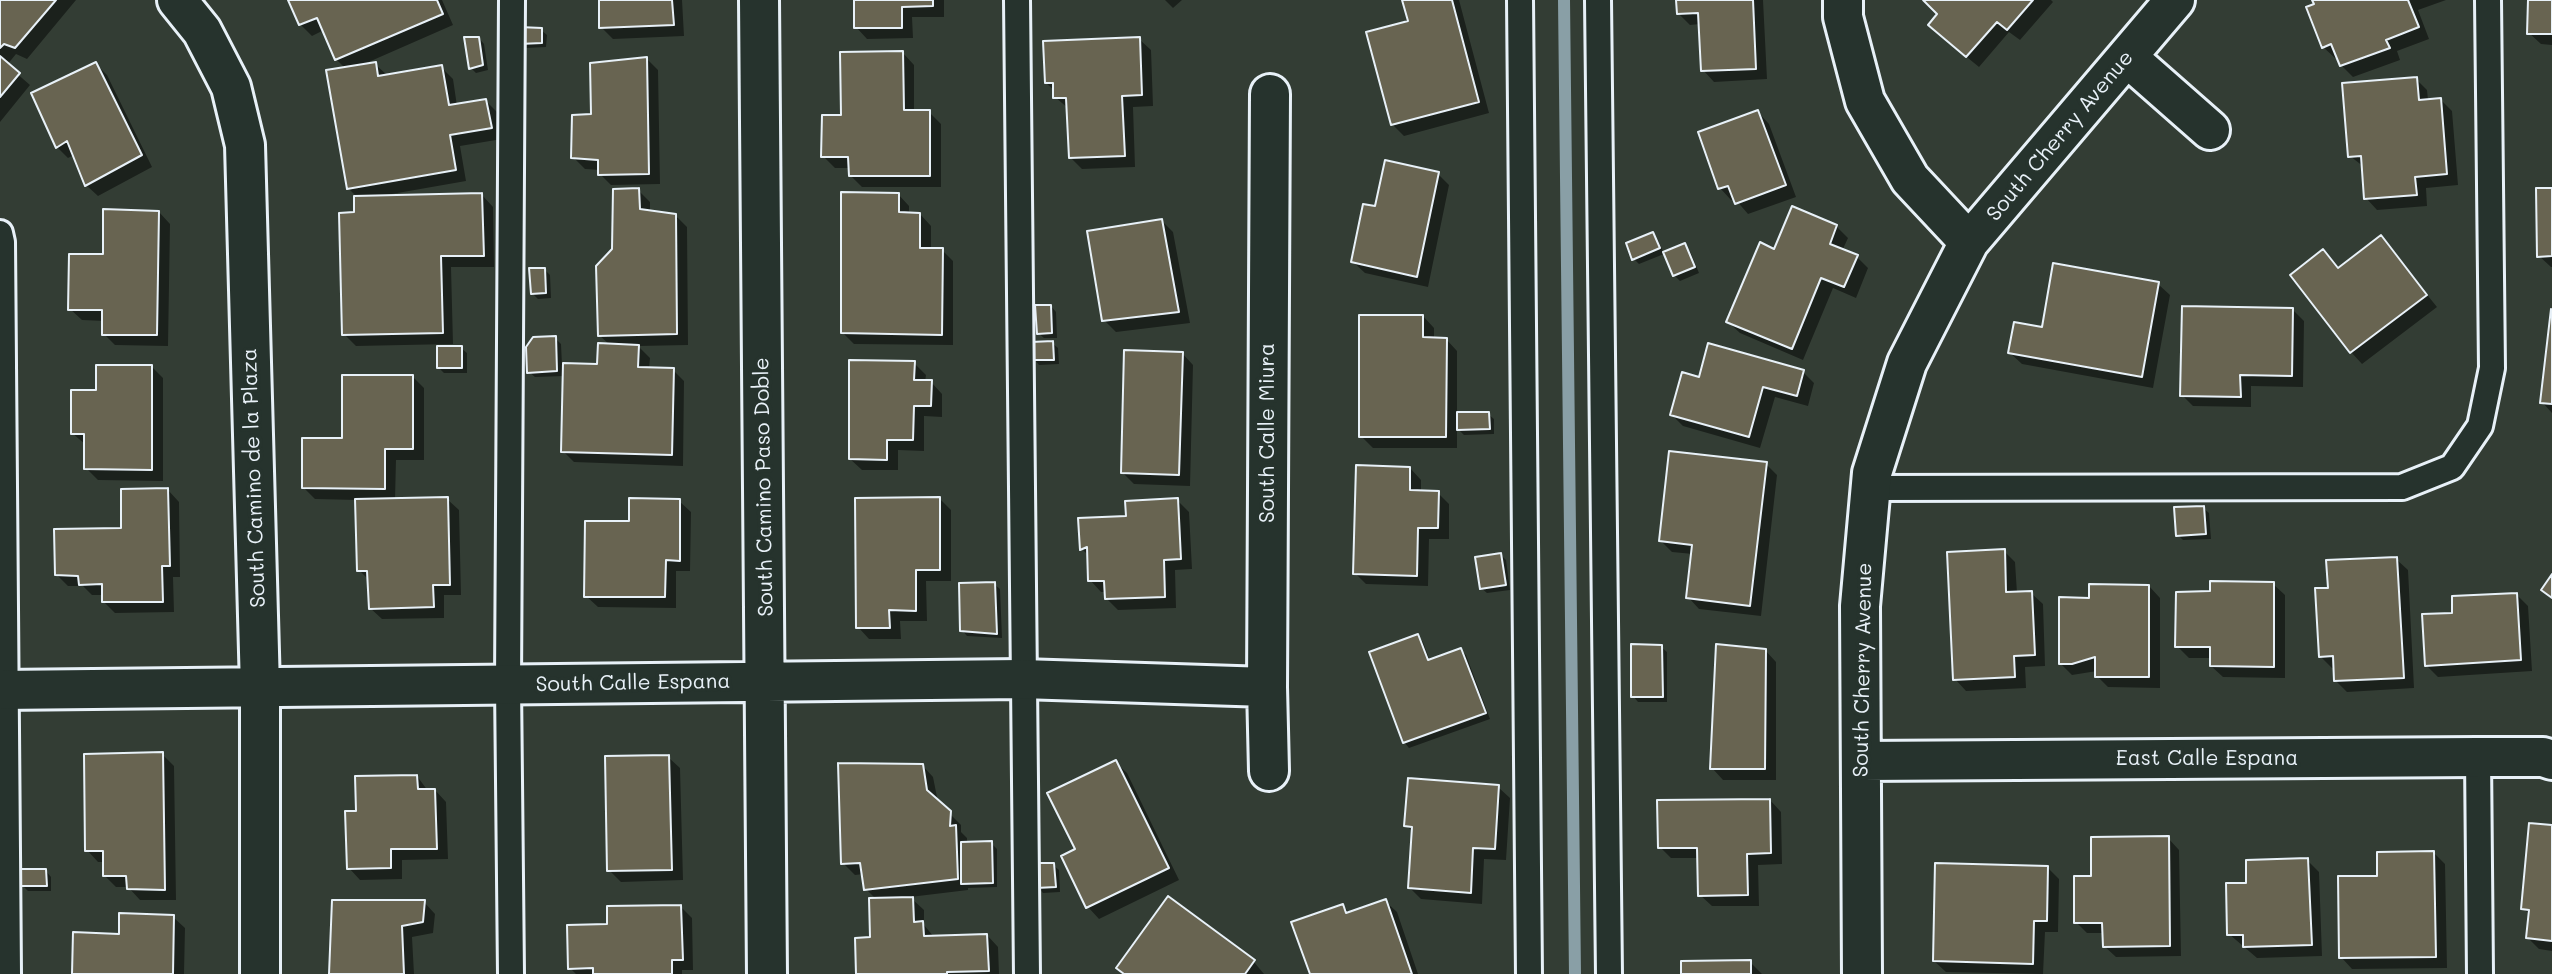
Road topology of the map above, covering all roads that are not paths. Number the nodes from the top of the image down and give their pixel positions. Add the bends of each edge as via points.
1 (177, 0) edge
2 (512, 0) edge
3 (759, 0) edge
4 (1017, 0) edge
5 (1520, 0) edge
6 (1598, 0) edge
7 (1843, 0) edge
8 (2175, 0) edge
9 (2488, 0) edge
10 (2127, 57) junction
11 (1270, 94) dead end
12 (2210, 130) dead end
13 (0, 233) edge
14 (1969, 243) junction
15 (1871, 488) junction
16 (1022, 679) junction
17 (766, 681) junction
18 (508, 684) junction
19 (1267, 687) junction
20 (260, 688) junction
21 (3, 690) edge
22 (2478, 758) junction
23 (2552, 760) edge
24 (1862, 761) junction
25 (1269, 771) dead end
26 (8, 974) edge
27 (260, 974) edge
28 (511, 974) edge
29 (768, 974) edge
30 (1027, 974) edge
31 (1529, 974) edge
32 (1609, 974) edge
33 (1862, 974) edge
34 (2480, 974) edge

1 - 20 street, South Camino de la Plaza via 202,32 232,87 245,145
2 - 18 lane
3 - 17 street, South Camino Paso Doble
4 - 16 lane
5 - 31 lane
6 - 32 lane
7 - 14 street via 1865,101 1910,179
8 - 10 street, South Cherry Avenue
9 - 15 lane via 2492,368 2480,426 2452,467 2402,487
10 - 12 street
10 - 14 street, South Cherry Avenue
11 - 19 street, South Calle Miura
13 - 21 lane
14 - 15 street, South Cherry Avenue via 1907,363
15 - 24 street, South Cherry Avenue via 1860,606
16 - 17 street, South Calle Espana
16 - 19 street, South Calle Espana
16 - 30 lane
17 - 18 street, South Calle Espana
17 - 29 street, South Camino Paso Doble
18 - 20 street, South Calle Espana
18 - 28 lane
19 - 25 street, South Calle Miura
20 - 21 street, South Calle Espana
20 - 27 street, South Camino de la Plaza
21 - 26 lane
22 - 23 street, East Calle Espana
22 - 24 street, East Calle Espana
22 - 34 lane
24 - 33 street, South Cherry Avenue

